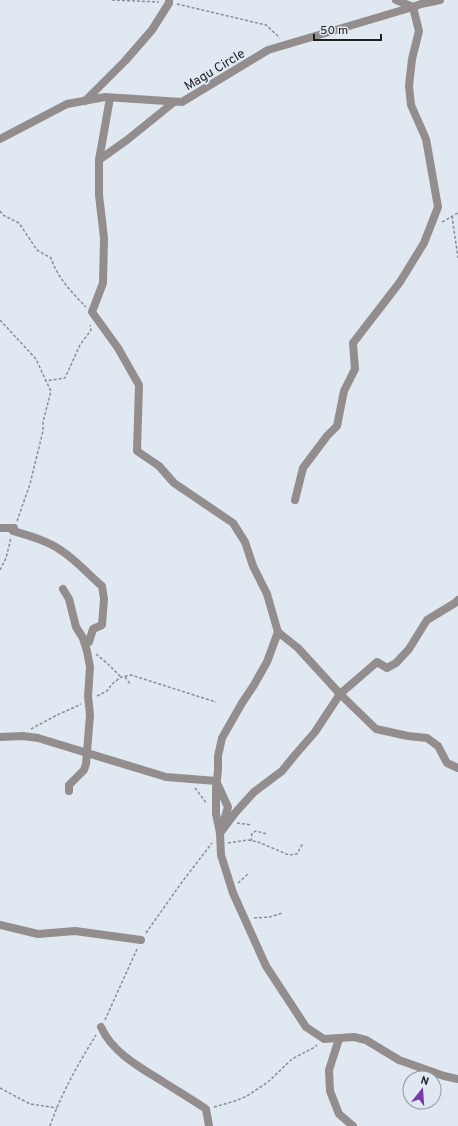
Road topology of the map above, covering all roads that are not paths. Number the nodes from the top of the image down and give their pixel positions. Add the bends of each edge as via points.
1 (396, 0) edge
2 (440, 0) edge
3 (169, 1) edge
4 (413, 7) junction
5 (110, 98) junction
6 (85, 101) junction
7 (174, 102) junction
8 (0, 140) edge
9 (98, 160) junction
10 (295, 500) dead end
11 (0, 528) edge
12 (62, 589) dead end
13 (458, 600) edge
14 (278, 632) junction
15 (83, 638) junction
16 (340, 694) junction
17 (0, 732) edge
18 (17, 736) junction
19 (0, 738) edge
20 (86, 753) junction
21 (458, 768) edge
22 (216, 781) junction
23 (69, 791) dead end
24 (220, 834) junction
25 (0, 925) edge
26 (141, 940) road end
27 (101, 1027) road end
28 (339, 1039) junction
29 (458, 1079) edge
30 (209, 1126) edge
31 (353, 1126) edge

1 - 4 street
2 - 4 street, Magu Circle
3 - 6 street via 152,30
4 - 7 street, Magu Circle via 268,50 182,102
4 - 10 street via 419,31 409,86 411,105 426,139 438,207 424,243 400,282 353,343 355,369 344,391 337,426 303,468
5 - 6 street, Magu Circle
5 - 7 street, Magu Circle
5 - 9 street
6 - 8 street, Magu Circle via 67,104
7 - 9 street
9 - 14 street via 98,195 104,238 103,283 92,312 140,385 138,451 159,466 174,483 234,523 267,594
11 - 15 street via 14,530 61,550 102,586 102,625 93,629 89,642
12 - 15 street via 69,599 76,627
13 - 16 street via 427,620 409,650 396,663 387,668 377,662
14 - 16 street via 298,648
14 - 22 street via 268,662 222,738
15 - 20 street via 90,667 90,715
16 - 21 street via 376,729 427,738 438,746 447,763
16 - 24 street via 315,732 282,772 254,792
17 - 18 street
18 - 19 street
18 - 20 street via 38,738
20 - 22 street via 166,777
20 - 23 street via 84,770 69,785
22 - 24 street via 216,814
22 - 24 street via 228,807
24 - 28 street via 221,856 230,885 266,966 306,1027 324,1039
25 - 26 street via 38,934 75,931
27 - 30 street via 115,1048 206,1109
28 - 29 street via 354,1037 366,1040 400,1060
28 - 31 street via 329,1070 330,1092 339,1114

